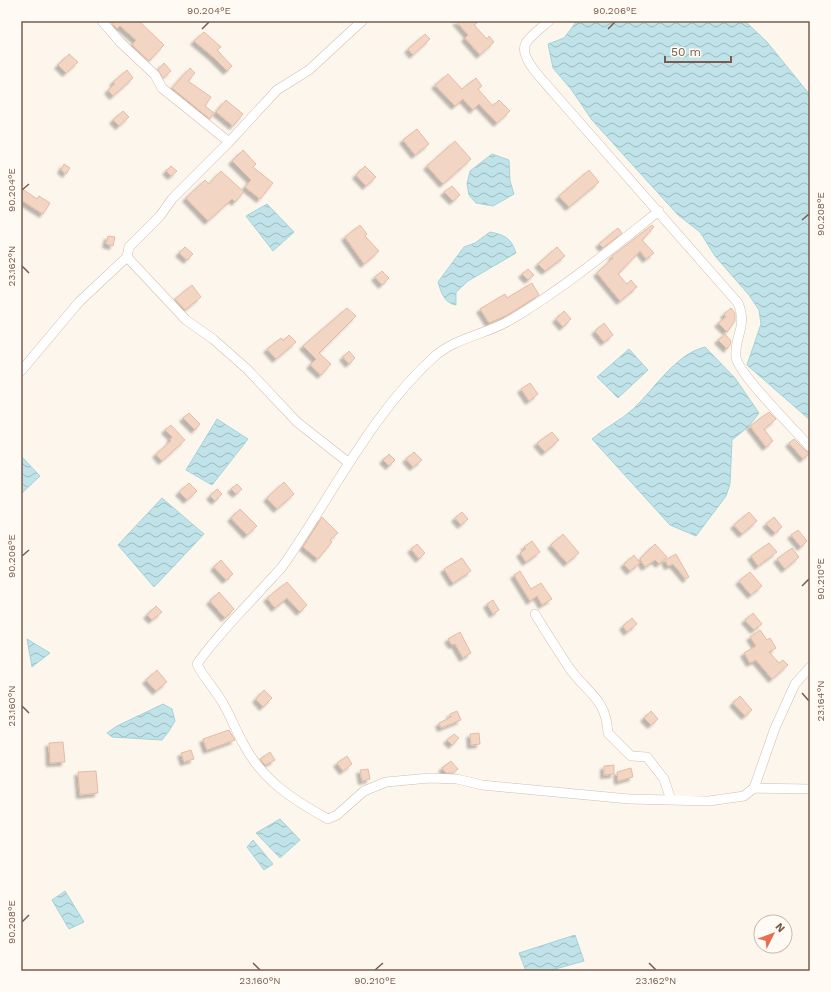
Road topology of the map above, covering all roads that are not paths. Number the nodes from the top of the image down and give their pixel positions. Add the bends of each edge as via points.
1 (102, 21) edge
2 (362, 21) edge
3 (549, 21) edge
4 (229, 142) junction
5 (659, 212) junction
6 (127, 257) junction
7 (21, 371) edge
8 (810, 447) edge
9 (348, 463) junction
10 (535, 614) dead end
11 (810, 667) edge
12 (754, 788) junction
13 (810, 789) edge
14 (671, 800) junction

1 - 4 street via 120,42 155,74 162,88
2 - 4 street via 309,70 277,90
3 - 5 street via 525,45 523,51 526,58
4 - 6 street via 129,247
5 - 8 street via 738,303 743,319 737,352 739,364
5 - 9 street via 552,294 511,320 457,342 437,355 421,369 389,407
6 - 7 street via 79,302
6 - 9 street via 186,320 213,339 247,369 297,422
9 - 14 street via 281,568 208,648 197,664 223,704 243,744 274,784 290,797 328,819 337,815 364,791 386,782 430,778 565,793
10 - 14 street via 571,670 597,698 607,719 608,733 631,756 647,757 664,779
11 - 12 street via 795,684 784,707
12 - 13 street
12 - 14 street via 744,796 709,801

